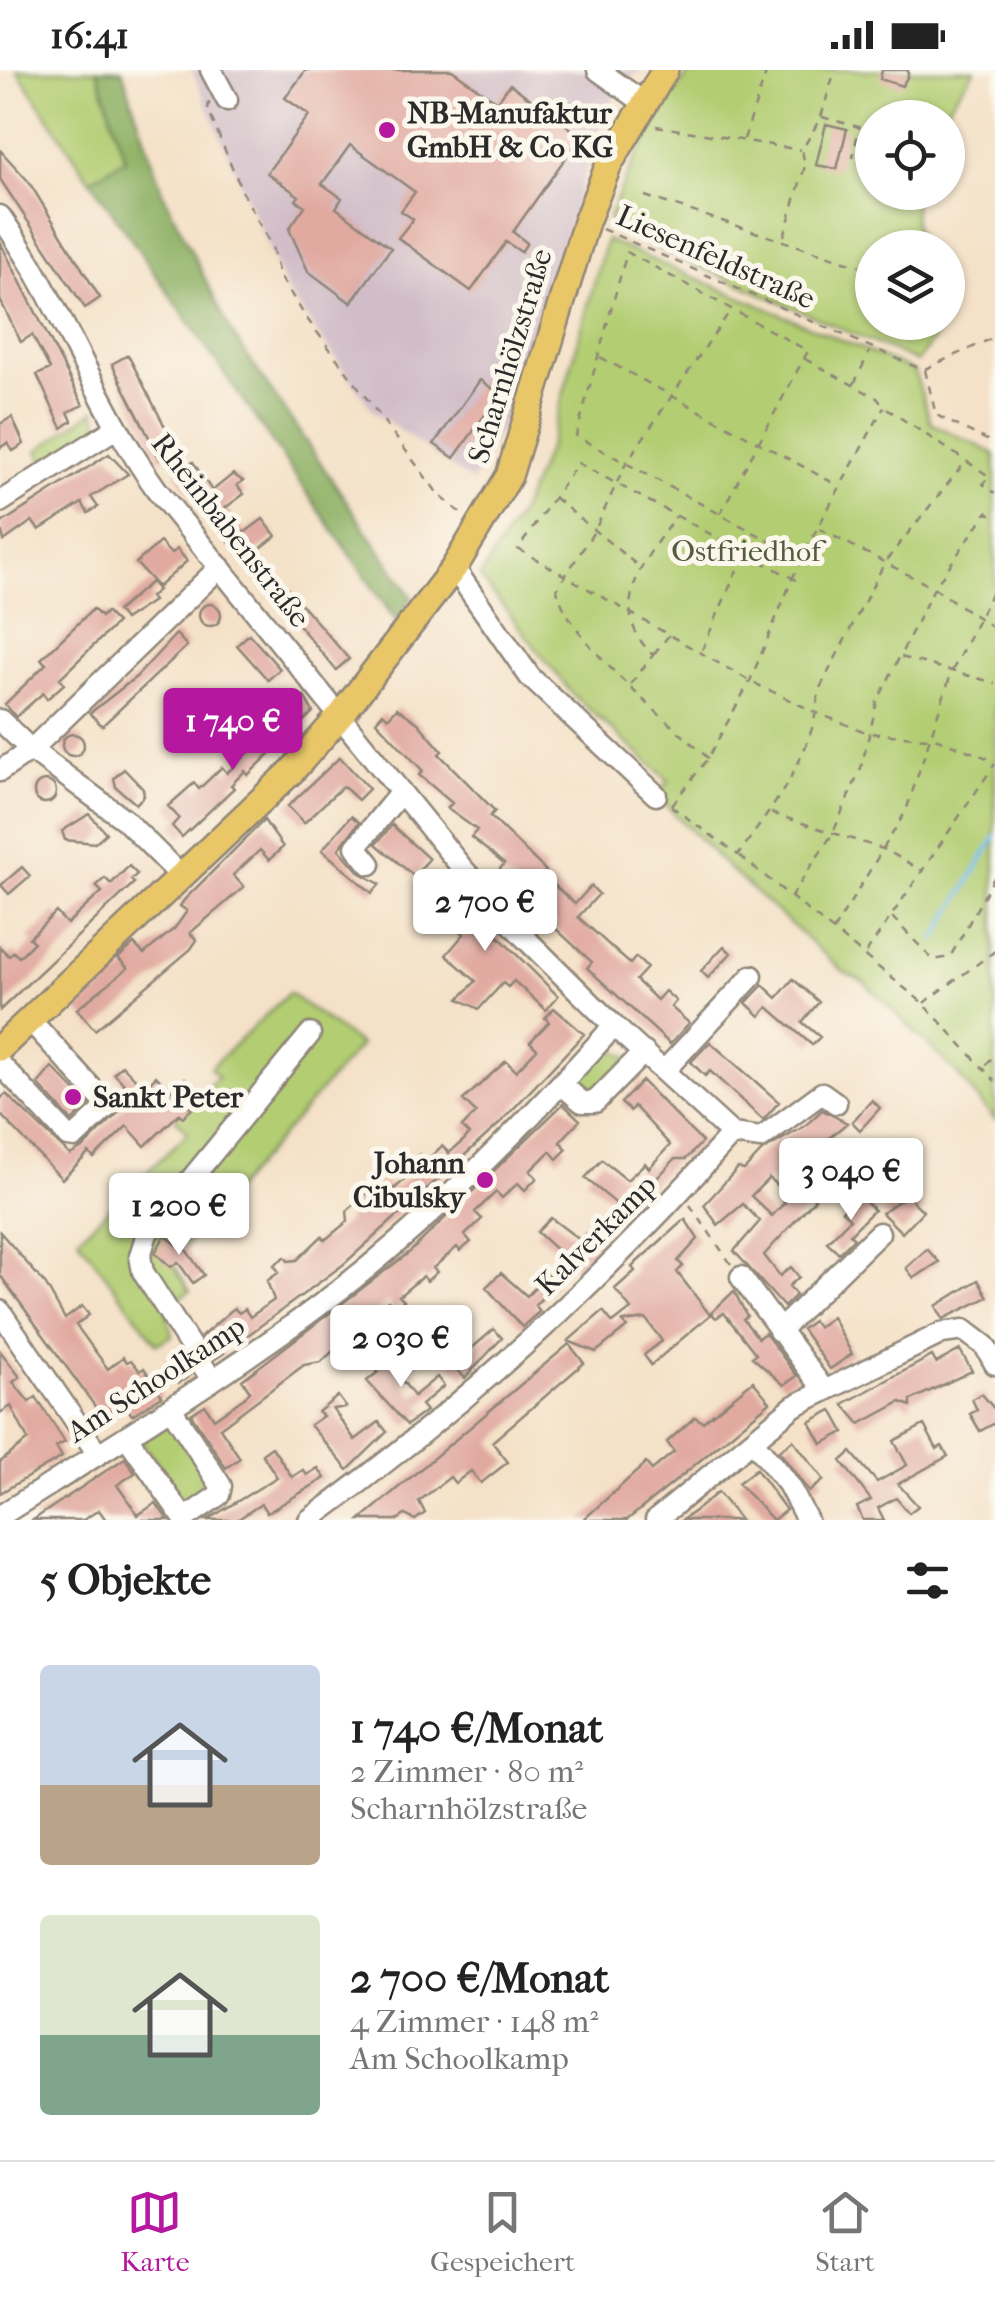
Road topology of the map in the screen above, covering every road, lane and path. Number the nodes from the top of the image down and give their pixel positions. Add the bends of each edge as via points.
1 (211, 70) edge
2 (598, 70) edge
3 (665, 70) edge
4 (766, 70) edge
5 (836, 70) edge
6 (218, 98) joint
7 (638, 110) junction
8 (820, 117) junction
9 (744, 140) junction
10 (802, 150) junction
11 (853, 158) dead end
12 (645, 196) dead end
13 (0, 216) edge
14 (586, 222) junction
15 (783, 237) junction
16 (855, 264) edge
17 (731, 309) junction
18 (995, 338) edge
19 (872, 348) junction
20 (598, 356) junction
21 (804, 358) junction
22 (925, 369) junction
23 (853, 385) junction
24 (672, 395) junction
25 (884, 407) junction
26 (116, 428) junction
27 (758, 442) junction
28 (995, 444) edge
29 (966, 461) junction
30 (626, 463) junction
31 (989, 476) junction
32 (995, 478) edge
33 (620, 484) junction
34 (841, 488) junction
35 (995, 493) edge
36 (554, 497) junction
37 (0, 502) edge
38 (720, 514) junction
39 (677, 516) junction
40 (995, 518) edge
41 (480, 528) junction
42 (818, 528) junction
43 (595, 530) junction
44 (745, 552) junction
45 (801, 558) junction
46 (885, 562) junction
47 (639, 566) junction
48 (220, 567) junction
49 (448, 576) junction
50 (563, 576) junction
51 (796, 580) junction
52 (995, 586) edge
53 (934, 588) junction
54 (627, 610) junction
55 (978, 614) junction
56 (995, 629) edge
57 (670, 634) junction
58 (701, 652) junction
59 (653, 655) junction
60 (899, 657) junction
61 (952, 671) junction
62 (750, 681) junction
63 (995, 683) edge
64 (630, 685) junction
65 (817, 712) junction
66 (342, 715) junction
67 (0, 720) edge
68 (868, 734) junction
69 (930, 740) junction
70 (31, 750) junction
71 (708, 758) junction
72 (995, 762) edge
73 (0, 771) edge
74 (401, 792) junction
75 (656, 795) dead end
76 (769, 812) junction
77 (833, 833) junction
78 (886, 850) junction
79 (738, 855) junction
80 (370, 864) dead end
81 (924, 872) junction
82 (180, 876) junction
83 (995, 876) edge
84 (792, 897) junction
85 (892, 916) junction
86 (833, 931) junction
87 (995, 951) edge
88 (865, 954) junction
89 (752, 976) dead end
90 (923, 1004) junction
91 (30, 1020) junction
92 (614, 1026) junction
93 (310, 1034) dead end
94 (0, 1048) edge
95 (644, 1052) junction
96 (995, 1054) edge
97 (0, 1064) edge
98 (986, 1066) junction
99 (664, 1071) junction
100 (995, 1081) edge
101 (561, 1084) junction
102 (836, 1103) dead end
103 (732, 1134) junction
104 (681, 1192) junction
105 (879, 1233) dead end
106 (740, 1277) joint
107 (0, 1312) edge
108 (779, 1330) junction
109 (995, 1364) edge
110 (212, 1380) junction
111 (824, 1390) junction
112 (171, 1408) junction
113 (128, 1437) junction
114 (753, 1441) junction
115 (98, 1454) junction
116 (0, 1516) edge
117 (185, 1519) edge
118 (309, 1520) edge
119 (656, 1520) edge
120 (807, 1520) edge

1 - 6 street
2 - 7 street
3 - 7 main road, Scharnhölzstraße
4 - 9 path
5 - 8 path
6 - 41 path via 208,110 288,289 354,388 439,495
7 - 9 path via 666,128
7 - 14 main road, Scharnhölzstraße
8 - 10 path
8 - 11 path via 859,126
9 - 10 path
10 - 15 path via 805,166
12 - 15 path
13 - 26 street, Rheinbabenstraße via 36,271
14 - 19 path, Liesenfeldstraße
14 - 41 main road, Scharnhölzstraße via 523,440
15 - 16 path
17 - 20 path via 627,252
17 - 21 path via 808,351
17 - 24 path
18 - 22 path
19 - 22 path, Liesenfeldstraße
19 - 23 path
20 - 24 path
20 - 30 path via 576,436
21 - 23 path
21 - 27 path
22 - 28 path via 936,415
23 - 25 path
24 - 27 path
24 - 30 path
25 - 29 path
25 - 34 path
26 - 37 street
26 - 48 street, Rheinbabenstraße
27 - 34 path
27 - 38 path
29 - 31 path
29 - 46 path
30 - 33 path
30 - 38 path
31 - 32 path
31 - 35 path via 984,484
33 - 36 path via 578,462
33 - 39 path
33 - 43 path
34 - 42 path
36 - 43 path
36 - 50 path via 518,550
38 - 45 path
39 - 44 path
39 - 47 path
40 - 53 path via 987,512
41 - 49 main road, Scharnhölzstraße
42 - 45 path
42 - 46 path
43 - 47 path
43 - 50 path
44 - 51 path
44 - 58 path
45 - 51 path
46 - 53 path
46 - 65 path via 824,677
47 - 54 path
48 - 66 street, Rheinbabenstraße
48 - 70 street
49 - 66 main road, Scharnhölzstraße
49 - 75 street via 530,677
50 - 54 path
50 - 64 path via 559,600 594,651
51 - 62 path
52 - 55 path
53 - 55 path
53 - 60 path
54 - 57 path
54 - 59 path
55 - 56 path
55 - 61 path
57 - 58 path
57 - 59 path
58 - 62 path
59 - 64 path
60 - 61 path
60 - 68 path
61 - 63 path
61 - 69 path
62 - 65 path
62 - 71 path
64 - 71 path
65 - 68 path
65 - 76 path
66 - 74 street
66 - 82 main road, Scharnhölzstraße
67 - 70 street
68 - 69 path
68 - 77 path
69 - 72 path
69 - 78 path
70 - 73 street
70 - 82 street via 124,820
71 - 79 path via 672,806
72 - 81 path
74 - 80 street via 356,847
74 - 92 street via 522,935
76 - 77 path
76 - 79 path
77 - 78 path
77 - 84 path
78 - 81 path
78 - 86 path
79 - 84 path
81 - 85 path
82 - 91 main road, Scharnhölzstraße
83 - 85 path via 950,957 933,960
84 - 86 path
85 - 88 path
86 - 88 path
87 - 90 path
88 - 90 path
89 - 99 street
90 - 98 path
91 - 94 main road, Scharnhölzstraße
91 - 97 street via 108,1106 68,1136
92 - 95 street
92 - 101 street, Am Schoolkamp
93 - 110 street via 146,1233 143,1272
95 - 99 street
95 - 101 street via 595,1102 582,1102
96 - 98 path
98 - 100 path
99 - 103 street
101 - 110 street, Am Schoolkamp via 418,1223 308,1314
102 - 103 street via 822,1093 761,1138
103 - 104 street, Kalverkamp
104 - 106 path
104 - 118 street, Kalverkamp via 533,1342 416,1442
105 - 108 street
106 - 108 street
107 - 115 street
108 - 111 street
109 - 111 street via 964,1330 942,1332
110 - 112 street, Am Schoolkamp
111 - 114 street
112 - 113 street, Am Schoolkamp
112 - 117 street via 222,1486 219,1496
113 - 115 street, Am Schoolkamp
113 - 117 street
114 - 119 street
114 - 120 street
115 - 116 street, Am Schoolkamp

